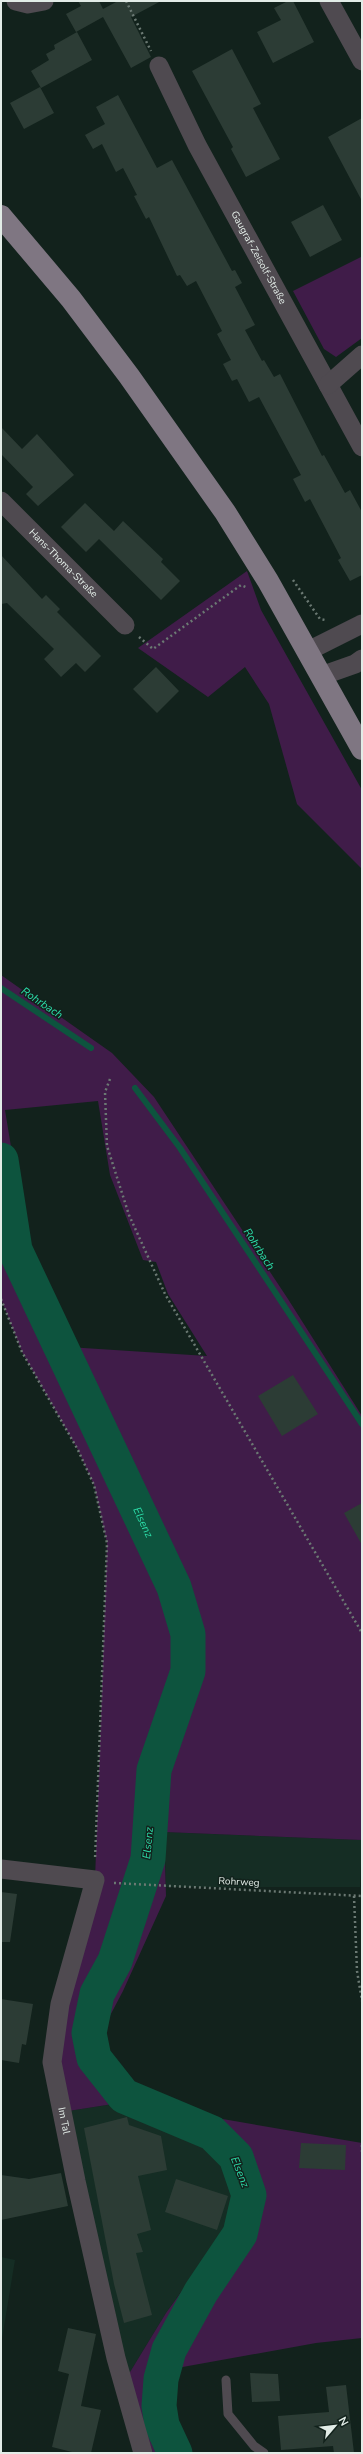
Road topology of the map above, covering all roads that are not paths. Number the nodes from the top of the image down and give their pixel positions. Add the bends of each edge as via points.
1 (16, 1) edge
2 (44, 1) edge
3 (330, 1) edge
4 (362, 61) edge
5 (159, 66) road end
6 (1, 216) edge
7 (362, 355) edge
8 (328, 385) junction
9 (362, 447) edge
10 (1, 501) edge
11 (125, 625) road end
12 (357, 626) edge
13 (308, 651) junction
14 (362, 660) edge
15 (321, 676) junction
16 (362, 749) edge
17 (1, 1869) edge
18 (226, 2380) dead end
19 (143, 2453) edge
20 (264, 2453) edge

1 - 2 street via 28,4
3 - 4 street
5 - 8 street, Gaugraf-Zeisolf-Straße via 197,145
6 - 13 main road via 71,299 191,462 226,512
7 - 8 street
8 - 9 street, Gaugraf-Zeisolf-Straße
10 - 11 street, Hans-Thoma-Straße
12 - 13 street
13 - 15 main road
14 - 15 street
15 - 16 main road
17 - 19 street, Im Tal via 95,1880 60,2004 52,2062 113,2343
18 - 20 lane via 228,2414 254,2446

